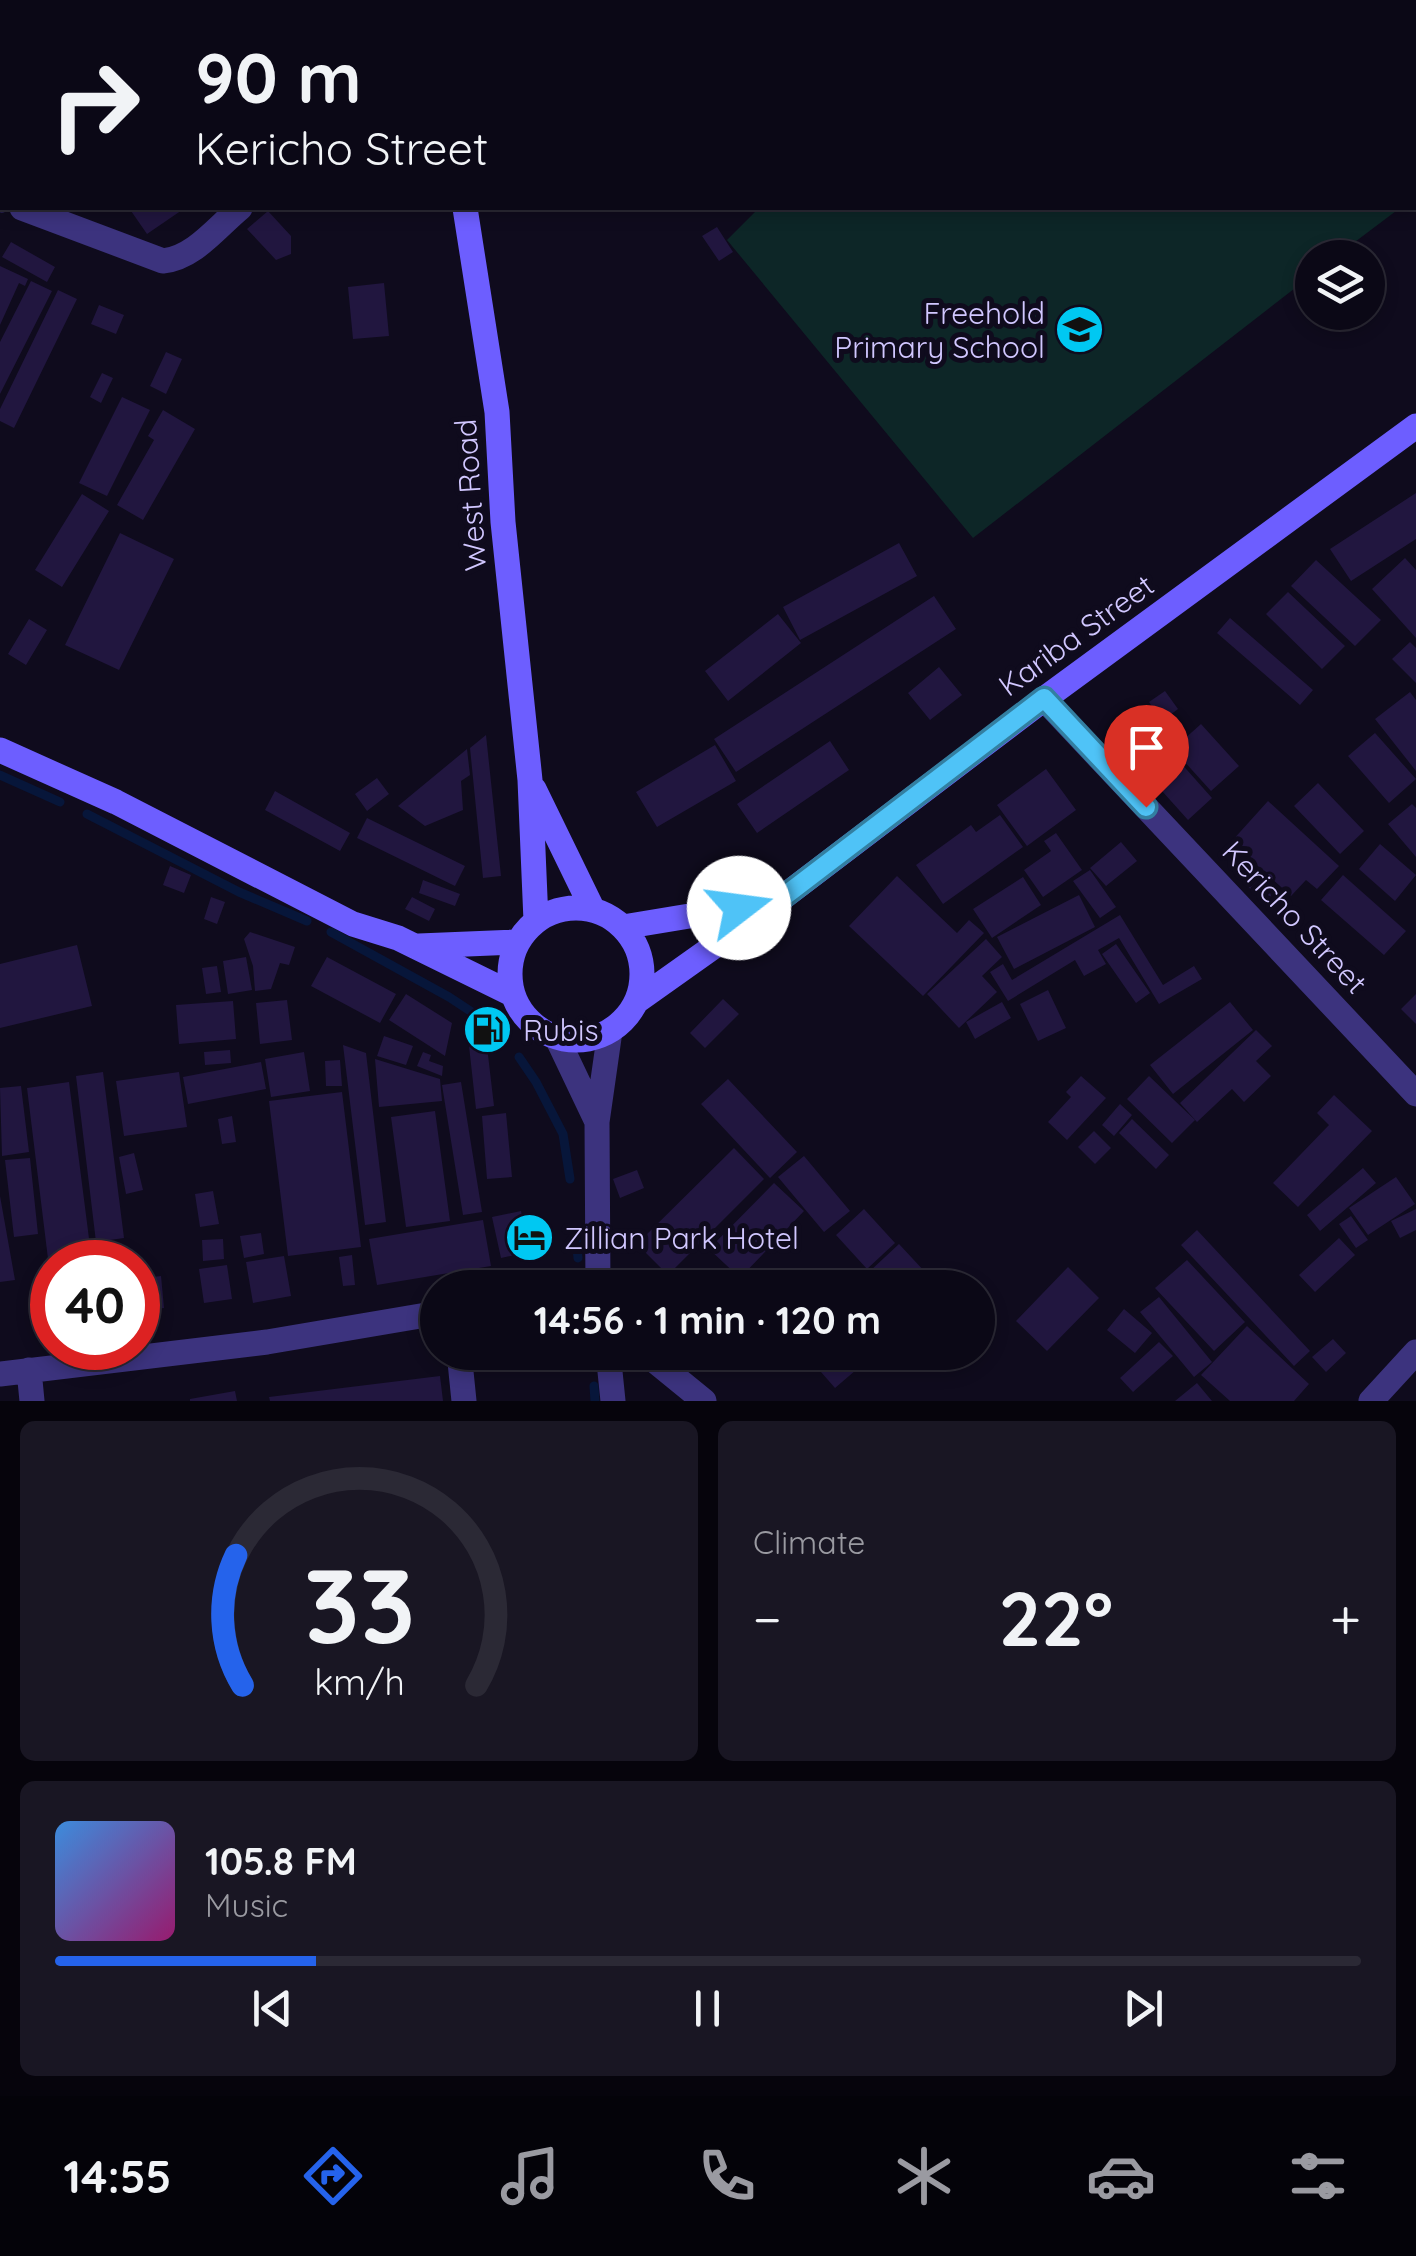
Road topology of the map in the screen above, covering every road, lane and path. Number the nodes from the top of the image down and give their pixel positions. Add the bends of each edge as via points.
1 (27, 210) edge
2 (238, 210) edge
3 (465, 210) edge
4 (1416, 426) edge
5 (1044, 698) junction
6 (0, 750) edge
7 (530, 780) junction
8 (778, 901) junction
9 (593, 910) junction
10 (536, 920) junction
11 (623, 927) junction
12 (517, 942) junction
13 (414, 946) junction
14 (512, 994) junction
15 (636, 1000) junction
16 (610, 1030) junction
17 (557, 1038) junction
18 (1416, 1094) edge
19 (597, 1122) junction
20 (595, 1270) edge
21 (420, 1317) edge
22 (1416, 1352) edge
23 (29, 1370) junction
24 (461, 1370) edge
25 (610, 1370) edge
26 (666, 1370) edge
27 (0, 1374) edge
28 (32, 1401) edge
29 (464, 1401) edge
30 (614, 1401) edge
31 (704, 1401) edge
32 (1371, 1401) edge

1 - 2 street via 163,261 192,250
3 - 7 street, West Road via 497,412
4 - 5 street, Kariba Street
5 - 8 street, Kariba Street
5 - 18 street, Kericho Street
6 - 13 street via 353,924
7 - 9 street, West Road
7 - 10 street, West Road
8 - 11 street
8 - 15 street, Kariba Street
9 - 10 street via 563,908
9 - 11 street
10 - 12 street
11 - 15 street via 642,962
12 - 13 street
12 - 14 street
13 - 14 street
14 - 17 street via 528,1021
15 - 16 street
16 - 17 street
16 - 19 street
17 - 19 street
19 - 20 street
21 - 23 street
22 - 32 street
23 - 27 street
23 - 28 street
24 - 29 street
25 - 30 street
26 - 31 street

